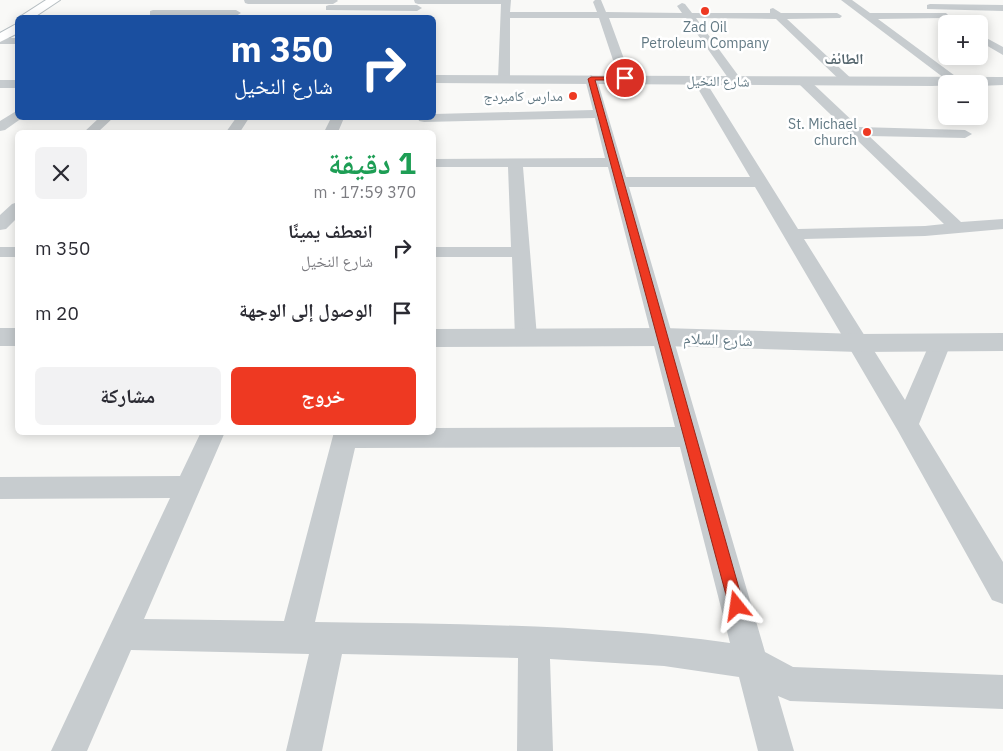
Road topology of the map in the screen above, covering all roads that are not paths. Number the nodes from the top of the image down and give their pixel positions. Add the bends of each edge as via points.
1 (54, 0) edge
2 (63, 0) edge
3 (168, 0) edge
4 (598, 0) edge
5 (677, 0) edge
6 (846, 0) edge
7 (248, 1) edge
8 (506, 1) edge
9 (332, 3) edge
10 (766, 5) dead end
11 (417, 7) edge
12 (1003, 8) edge
13 (30, 15) edge
14 (39, 15) edge
15 (150, 15) edge
16 (233, 15) edge
17 (325, 15) edge
18 (506, 15) junction
19 (603, 15) junction
20 (688, 15) junction
21 (778, 15) junction
22 (837, 16) dead end
23 (868, 16) junction
24 (15, 24) edge
25 (15, 26) edge
26 (0, 32) edge
27 (0, 40) edge
28 (15, 41) edge
29 (988, 43) edge
30 (1003, 52) edge
31 (948, 75) edge
32 (625, 78) junction
33 (436, 79) edge
34 (504, 79) junction
35 (591, 79) junction
36 (938, 81) edge
37 (988, 81) edge
38 (1003, 81) edge
39 (700, 82) junction
40 (738, 82) junction
41 (804, 82) junction
42 (849, 82) junction
43 (0, 84) edge
44 (15, 84) edge
45 (601, 114) junction
46 (15, 116) edge
47 (436, 118) edge
48 (104, 120) edge
49 (0, 128) edge
50 (93, 130) edge
51 (855, 131) junction
52 (965, 134) dead end
53 (436, 163) edge
54 (515, 164) junction
55 (617, 172) junction
56 (760, 182) junction
57 (15, 210) edge
58 (1003, 224) edge
59 (0, 225) edge
60 (957, 227) junction
61 (792, 234) junction
62 (0, 252) edge
63 (15, 252) edge
64 (436, 252) edge
65 (520, 252) junction
66 (0, 337) edge
67 (15, 337) edge
68 (526, 337) junction
69 (663, 337) junction
70 (436, 338) edge
71 (1003, 342) edge
72 (859, 343) junction
73 (940, 343) junction
74 (907, 424) junction
75 (212, 435) edge
76 (345, 435) edge
77 (690, 437) junction
78 (188, 487) junction
79 (0, 488) edge
80 (1003, 590) edge
81 (121, 634) junction
82 (296, 637) junction
83 (329, 638) junction
84 (534, 642) junction
85 (752, 663) junction
86 (1003, 692) edge
87 (69, 751) edge
88 (304, 751) edge
89 (535, 751) edge
90 (776, 751) edge

1 - 13 main road
2 - 14 main road
3 - 15 street
4 - 19 street
5 - 20 street
6 - 23 street
7 - 9 street
7 - 16 street
8 - 11 street
8 - 18 street
9 - 11 street
9 - 17 street
10 - 21 street
12 - 23 street via 927,6 947,18
15 - 16 street
18 - 19 street
18 - 34 street
19 - 20 street
19 - 32 street
20 - 21 street
20 - 40 street
21 - 22 street
21 - 42 street
23 - 31 street
24 - 26 main road
25 - 27 main road
27 - 28 street
29 - 30 street
32 - 35 street, شارع النخيل
32 - 39 street, شارع النخيل
33 - 34 street, شارع النخيل
34 - 35 street, شارع النخيل
35 - 45 street
36 - 42 street, شارع النخيل
37 - 38 street, شارع النخيل
39 - 40 street, شارع النخيل
39 - 56 street
40 - 41 street, شارع النخيل
41 - 42 street, شارع النخيل
41 - 51 street
43 - 44 street
45 - 47 street
45 - 55 street
46 - 49 street
48 - 50 street
51 - 52 street
51 - 60 street
53 - 54 street
54 - 55 street
54 - 65 street
55 - 56 street
55 - 69 street
56 - 61 street
57 - 59 street
58 - 60 street
60 - 61 street via 925,231
61 - 72 street
62 - 63 street
64 - 65 street
65 - 68 street
66 - 67 street
68 - 69 street, شارع السلام
68 - 70 street, شارع السلام
69 - 72 street, شارع السلام
69 - 77 street
71 - 73 street, شارع السلام
72 - 73 street, شارع السلام
72 - 74 street
73 - 74 street
74 - 80 street
75 - 78 street
76 - 77 street
76 - 82 street
77 - 85 street
78 - 79 street
78 - 81 street
81 - 82 street
81 - 87 street
82 - 83 street
83 - 84 street
83 - 88 street
84 - 85 street via 664,650
84 - 89 street
85 - 86 street via 790,684
85 - 90 street

